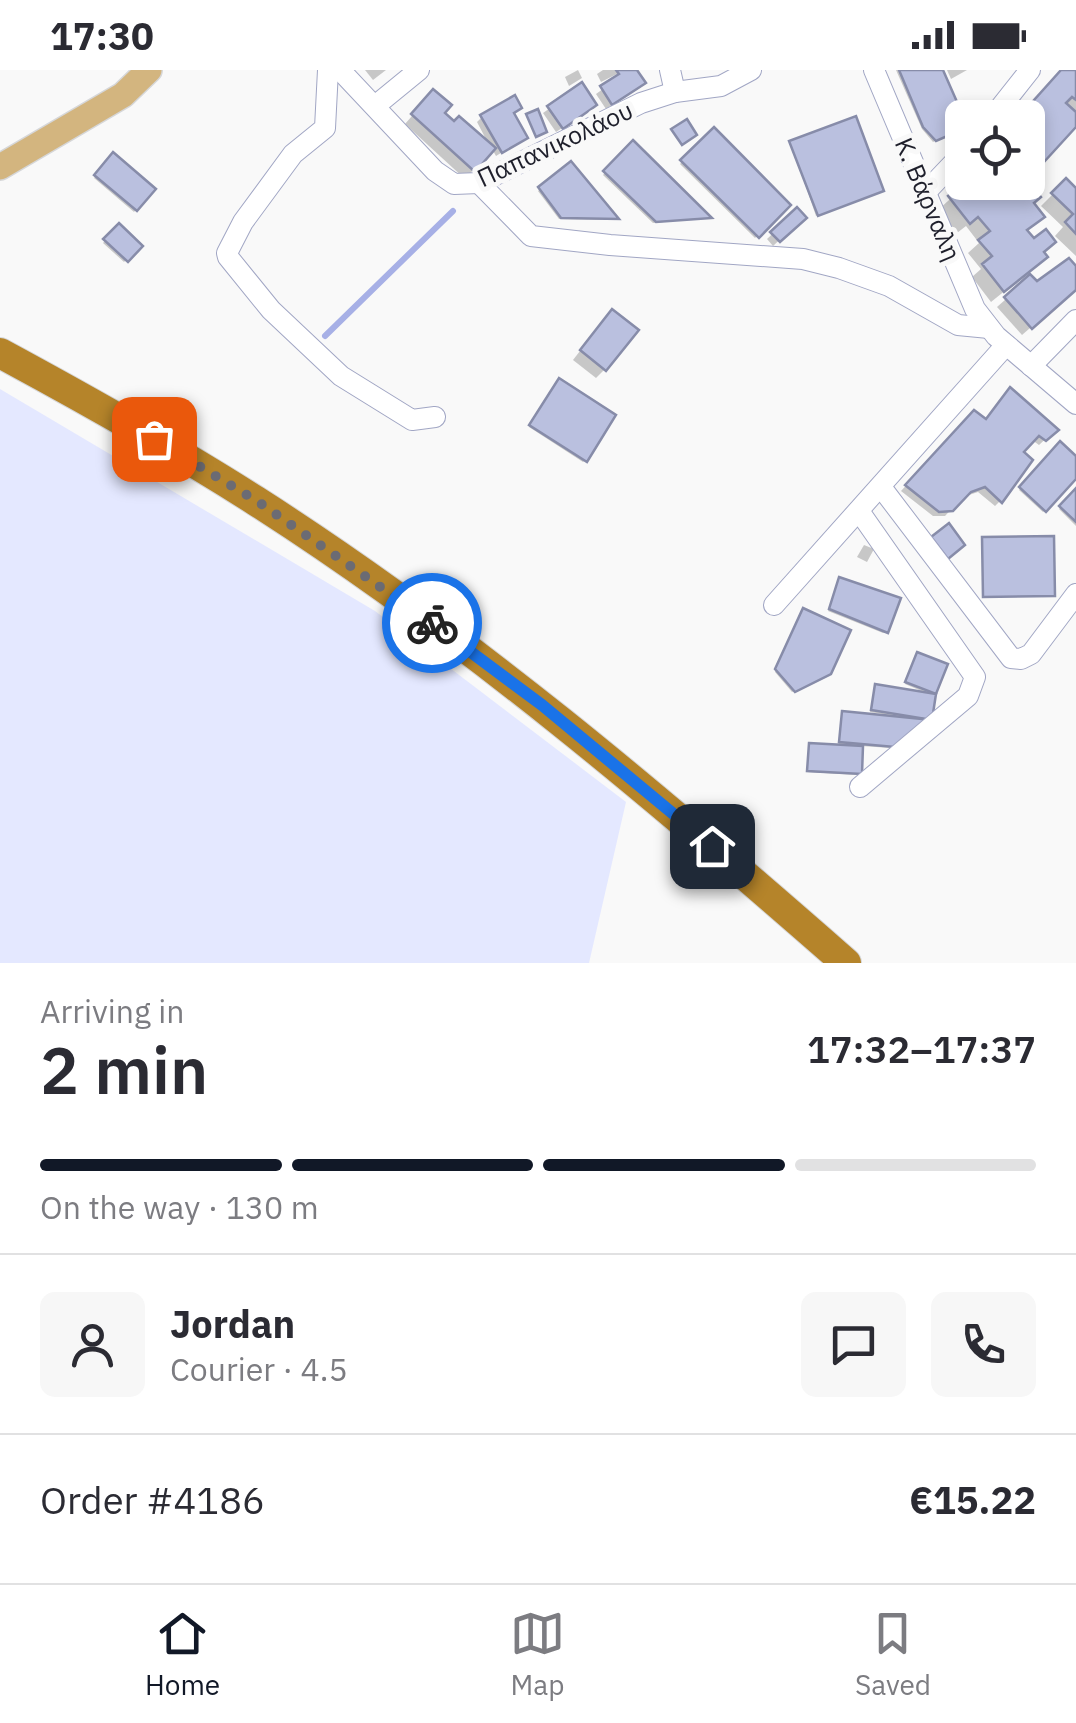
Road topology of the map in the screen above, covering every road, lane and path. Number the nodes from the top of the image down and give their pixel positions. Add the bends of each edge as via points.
1 (149, 70) edge
2 (328, 70) edge
3 (340, 70) edge
4 (419, 70) edge
5 (670, 70) edge
6 (751, 70) edge
7 (874, 70) edge
8 (1030, 70) edge
9 (676, 92) junction
10 (1006, 100) edge
11 (374, 106) junction
12 (0, 167) edge
13 (945, 171) edge
14 (479, 183) junction
15 (925, 192) junction
16 (1076, 320) edge
17 (990, 328) junction
18 (1006, 345) junction
19 (0, 353) edge
20 (1031, 366) junction
21 (1076, 404) edge
22 (435, 418) dead end
23 (882, 487) junction
24 (860, 511) junction
25 (1076, 594) edge
26 (774, 605) dead end
27 (860, 787) dead end
28 (846, 963) edge

1 - 12 main road via 123,95
2 - 22 street via 326,128 293,154 243,222 228,257 271,310 341,376 412,420
3 - 11 street, Παπανικολάου
4 - 11 street
5 - 9 street
6 - 9 street, Παπανικολάου via 721,86
7 - 15 street, Κ. Βάρναλη
8 - 10 street
9 - 14 street, Παπανικολάου
11 - 14 street, Παπανικολάου via 446,180
13 - 15 street
14 - 17 street via 531,236 803,259 889,286 958,326
15 - 17 street, Κ. Βάρναλη via 965,289
16 - 20 street
17 - 18 street, Κ. Βάρναλη
18 - 20 street, Κ. Βάρναλη
18 - 23 street
19 - 28 highway via 257,501 461,644 630,776
20 - 21 street, Κ. Βάρναλη
23 - 24 street
23 - 25 street via 1011,658 1031,654
24 - 26 street
24 - 27 street via 975,678 968,696

